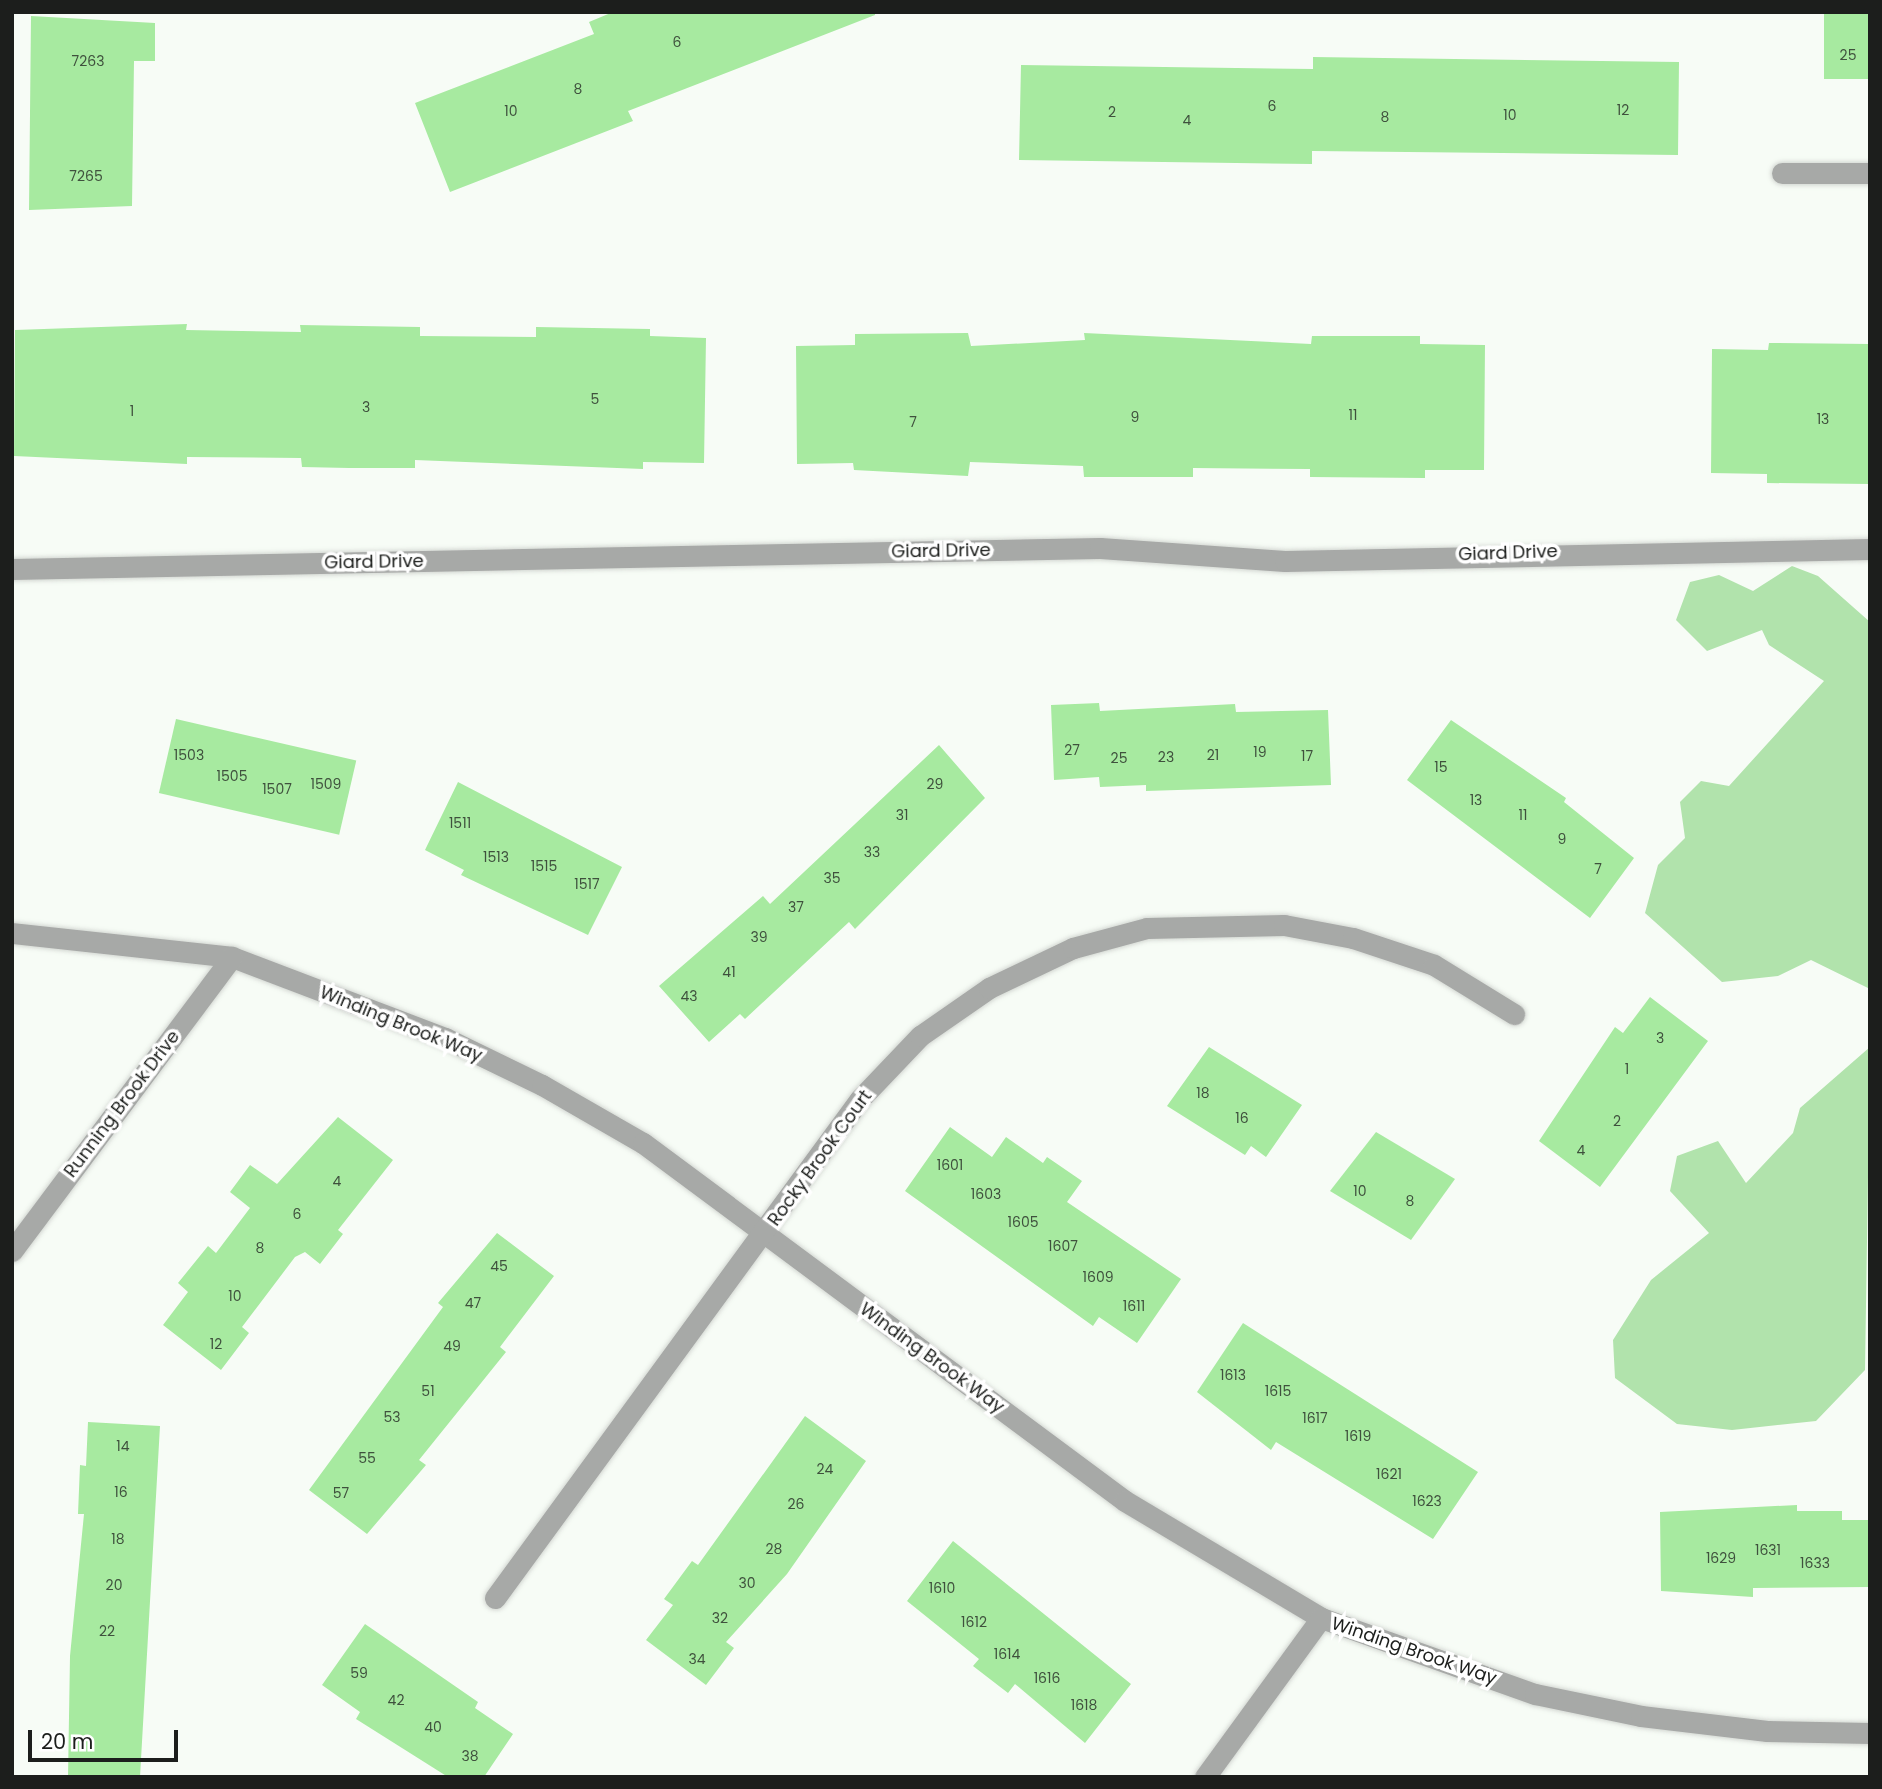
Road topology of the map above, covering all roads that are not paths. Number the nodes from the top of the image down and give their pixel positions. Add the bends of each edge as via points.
1 (1782, 173) dead end
2 (1870, 173) edge
3 (1870, 549) edge
4 (12, 569) edge
5 (12, 933) edge
6 (232, 957) junction
7 (1514, 1014) dead end
8 (765, 1234) junction
9 (12, 1251) edge
10 (495, 1598) dead end
11 (1321, 1618) junction
12 (1870, 1733) edge
13 (1205, 1777) edge

1 - 2 street
3 - 4 street, Giard Drive via 1285,561 1100,548
5 - 6 street, Winding Brook Way
6 - 8 street, Winding Brook Way via 445,1038 542,1085 643,1143
6 - 9 street, Running Brook Drive
7 - 8 street, Rocky Brook Court via 1434,965 1353,937 1284,925 1147,928 1073,948 989,988 920,1036 860,1099
8 - 10 street, Rocky Brook Court
8 - 11 street, Winding Brook Way via 1125,1501
11 - 12 street, Winding Brook Way via 1535,1694 1641,1716 1767,1731
11 - 13 street

